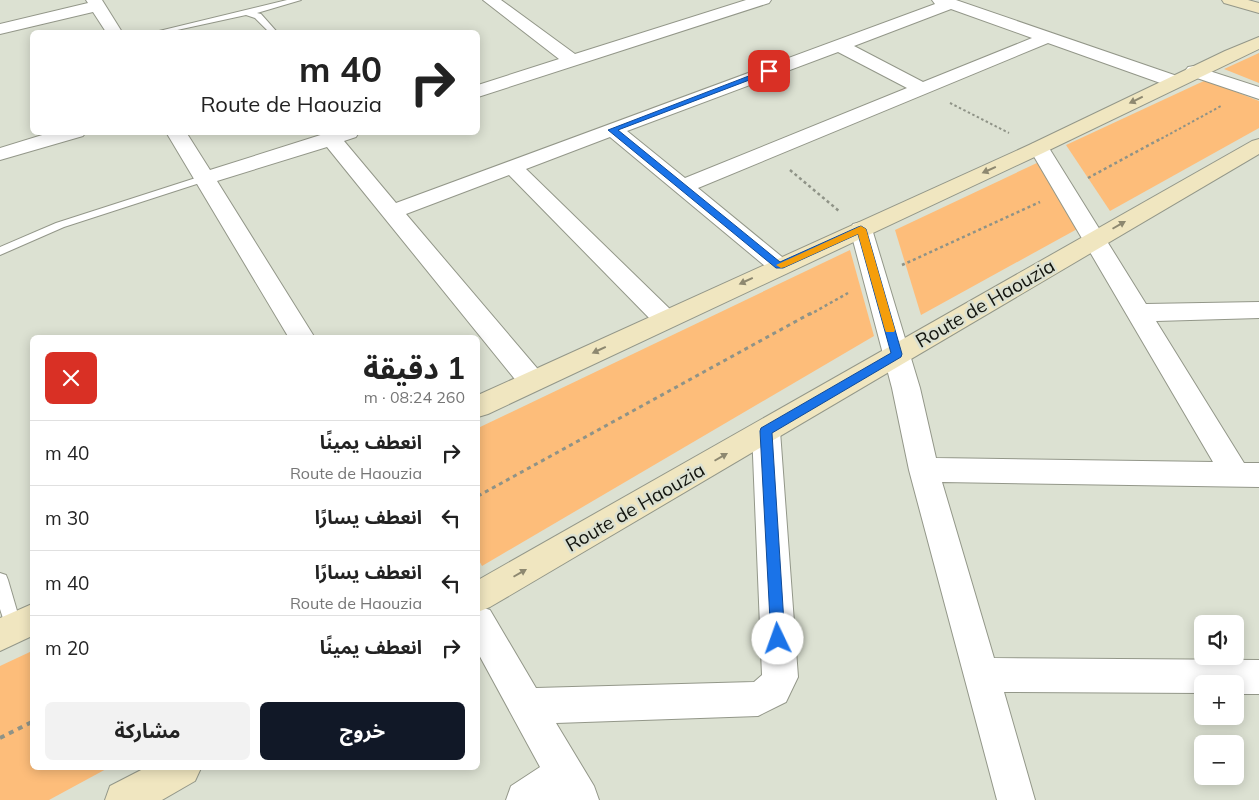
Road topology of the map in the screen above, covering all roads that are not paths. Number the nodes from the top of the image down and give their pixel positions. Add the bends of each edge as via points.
1 (297, 0) edge
2 (491, 0) edge
3 (763, 0) edge
4 (1230, 0) edge
5 (945, 2) edge
6 (96, 3) edge
7 (1259, 8) edge
8 (250, 12) junction
9 (0, 29) edge
10 (113, 30) edge
11 (168, 30) edge
12 (271, 30) edge
13 (1046, 38) junction
14 (1259, 42) edge
15 (839, 45) junction
16 (572, 61) junction
17 (1194, 71) junction
18 (1174, 81) junction
19 (922, 89) junction
20 (480, 91) edge
21 (1259, 93) edge
22 (612, 130) junction
23 (66, 135) edge
24 (178, 135) edge
25 (340, 136) edge
26 (1259, 145) edge
27 (1039, 148) junction
28 (0, 154) edge
29 (512, 167) junction
30 (205, 178) junction
31 (683, 187) junction
32 (391, 212) junction
33 (861, 229) junction
34 (1093, 240) junction
35 (0, 251) edge
36 (779, 266) junction
37 (1259, 310) edge
38 (1138, 313) junction
39 (665, 319) junction
40 (300, 335) edge
41 (897, 354) junction
42 (532, 381) junction
43 (480, 405) edge
44 (766, 431) junction
45 (924, 470) junction
46 (1247, 475) edge
47 (0, 580) edge
48 (480, 596) edge
49 (480, 625) edge
50 (16, 627) edge
51 (981, 675) junction
52 (1259, 678) edge
53 (525, 706) junction
54 (168, 783) edge
55 (572, 786) edge
56 (124, 800) edge
57 (525, 800) edge
58 (1016, 800) edge

1 - 8 lane
2 - 16 street
3 - 16 street
4 - 7 street
5 - 13 street
5 - 15 street
6 - 9 street
6 - 10 street
8 - 11 lane
8 - 12 lane
13 - 18 street
13 - 19 street
14 - 17 street
15 - 19 street
15 - 22 street
16 - 20 street
17 - 18 street
17 - 21 street
18 -> 27 street
19 - 31 street
22 - 29 street
22 - 31 street
23 - 28 street
24 - 30 street
25 - 30 street
25 - 32 street
34 -> 26 street, Route de Haouzia
27 -> 33 street
27 - 34 street
29 - 32 street
29 - 39 street
30 - 35 lane via 60,225
30 - 40 street
31 - 36 street
32 - 42 street
33 - 36 street
33 - 41 street
34 - 38 street
34 - 41 street, Route de Haouzia
36 -> 39 street
37 - 38 street
38 - 46 street
39 -> 42 street
41 - 44 street, Route de Haouzia
41 - 45 street
42 - 43 street
48 -> 44 street, Route de Haouzia
44 - 53 street via 780,677 773,690 758,699
45 - 46 street
45 - 51 street
47 - 50 lane
49 - 53 street
51 - 52 street
51 - 58 street
53 - 55 street
54 - 56 street
55 - 57 street

